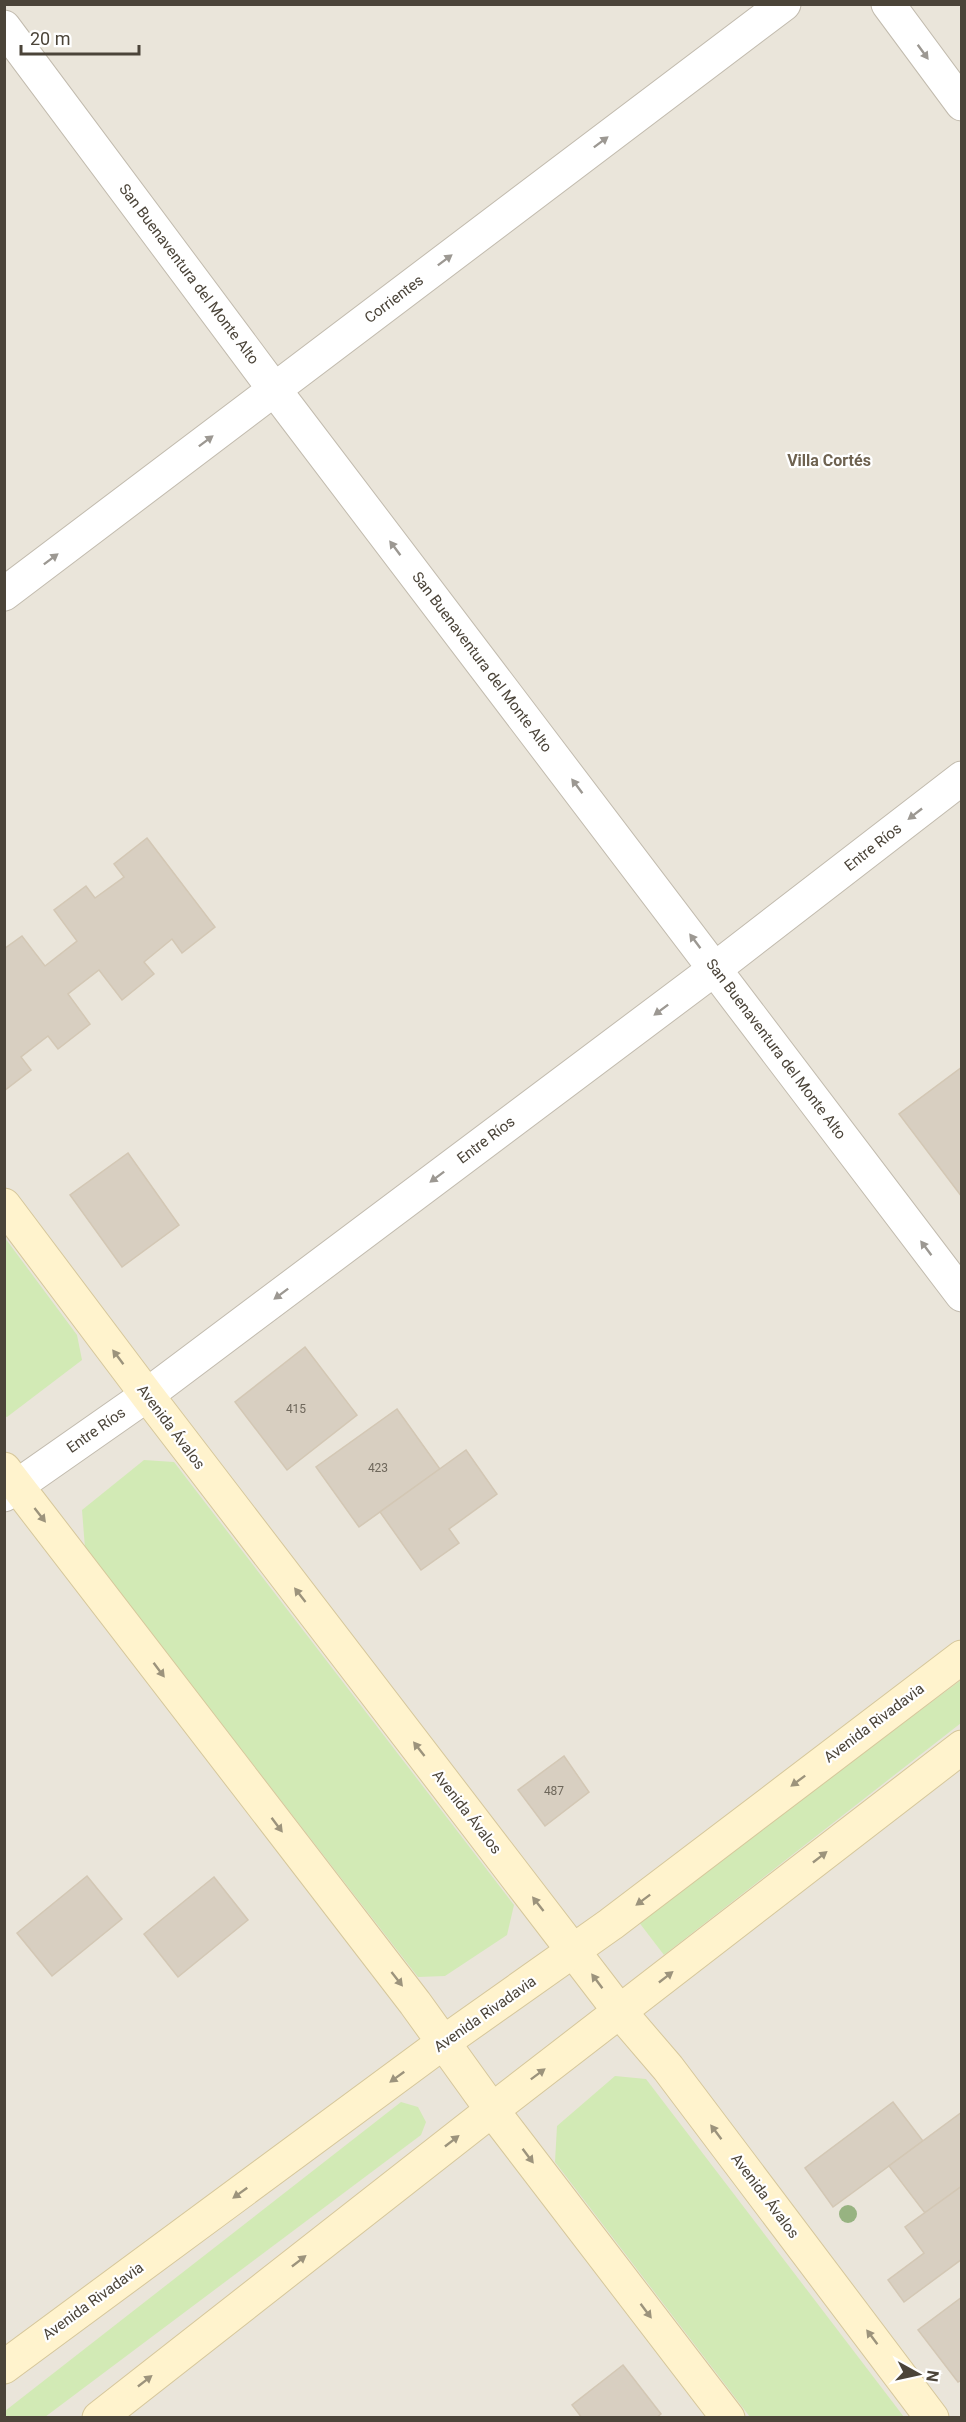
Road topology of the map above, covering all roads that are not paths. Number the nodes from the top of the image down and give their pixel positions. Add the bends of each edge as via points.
1 (784, 4) edge
2 (888, 4) edge
3 (4, 27) edge
4 (962, 104) edge
5 (274, 389) junction
6 (4, 594) edge
7 (962, 778) edge
8 (716, 968) junction
9 (4, 1205) edge
10 (962, 1295) edge
11 (147, 1395) junction
12 (9, 1483) edge
13 (962, 1657) edge
14 (962, 1747) edge
15 (574, 1950) junction
16 (620, 2012) junction
17 (444, 2042) junction
18 (492, 2110) junction
19 (4, 2367) edge
20 (99, 2418) edge
21 (728, 2418) edge
22 (932, 2418) edge

5 -> 1 street, Corrientes
2 -> 4 street
3 - 5 street, San Buenaventura del Monte Alto
6 -> 5 street, Corrientes
8 -> 5 street, San Buenaventura del Monte Alto
7 -> 8 street, Entre Ríos
10 -> 8 street, San Buenaventura del Monte Alto
8 -> 11 street, Entre Ríos
11 -> 9 main road, Avenida Ávalos
11 - 12 street, Entre Ríos
15 -> 11 main road, Avenida Ávalos
12 -> 17 main road
13 -> 15 main road, Avenida Rivadavia
16 -> 14 main road
16 -> 15 main road, Avenida Ávalos
15 - 17 main road, Avenida Rivadavia
18 -> 16 main road
22 -> 16 main road, Avenida Ávalos via 668,2068
17 - 18 main road
17 -> 19 main road, Avenida Rivadavia
20 -> 18 main road
18 -> 21 main road

